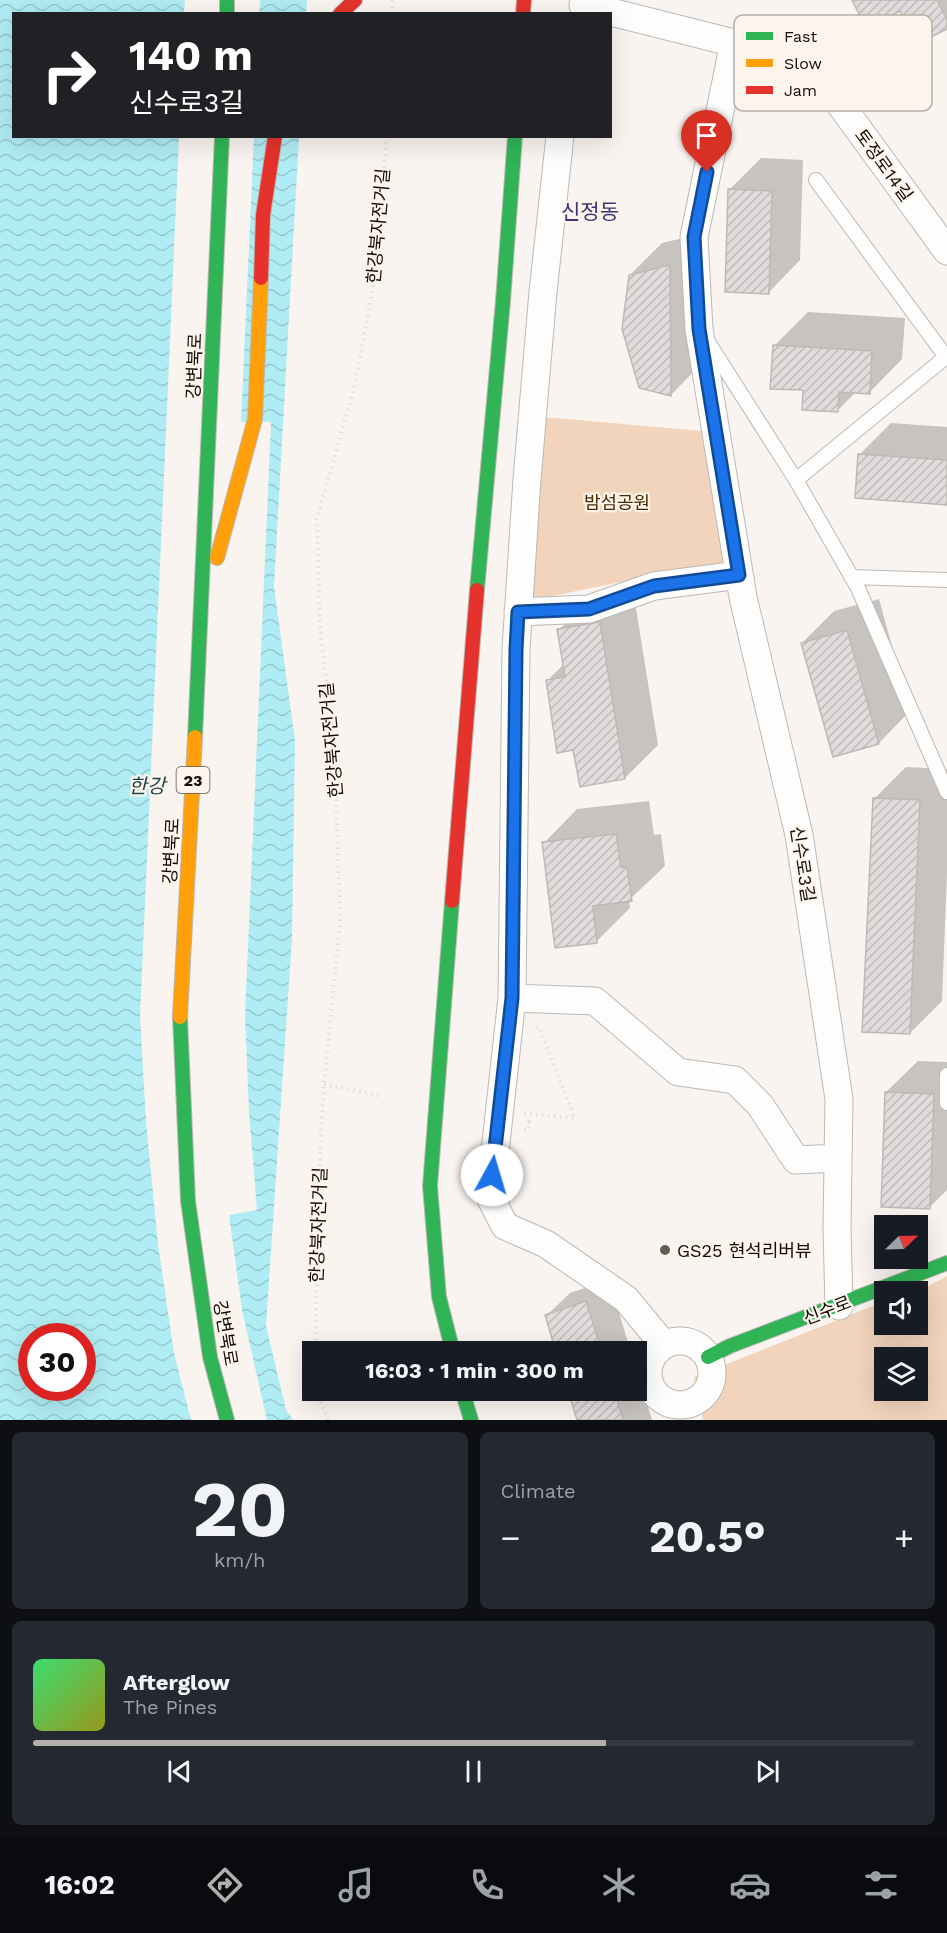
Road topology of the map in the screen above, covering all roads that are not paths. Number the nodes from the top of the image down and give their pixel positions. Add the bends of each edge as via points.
1 (355, 0) edge
2 (581, 6) edge
3 (342, 12) edge
4 (606, 12) edge
5 (612, 13) edge
6 (734, 43) joint
7 (845, 111) edge
8 (222, 138) edge
9 (275, 138) edge
10 (515, 138) edge
11 (560, 138) edge
12 (816, 180) dead end
13 (947, 251) edge
14 (699, 329) junction
15 (796, 480) junction
16 (739, 575) junction
17 (851, 577) junction
18 (947, 580) edge
19 (518, 612) junction
20 (202, 615) junction
21 (947, 792) edge
22 (512, 998) junction
23 (947, 1075) edge
24 (947, 1097) edge
25 (838, 1158) junction
26 (947, 1263) edge
27 (839, 1306) junction
28 (450, 1341) edge
29 (664, 1345) junction
30 (708, 1357) junction
31 (465, 1401) edge
32 (683, 1412) edge
33 (227, 1420) edge
34 (471, 1420) edge

1 - 3 main road
2 - 4 street, 토정로14길
5 - 6 street, 토정로14길
6 - 14 street, 신수로3길 via 694,237
7 - 13 street, 토정로14길
8 - 20 main road, 강변북로 / 23
9 - 20 main road via 263,215 255,419
10 - 28 main road via 430,1186 439,1297
11 - 19 street via 543,292
12 - 15 lane via 946,357
14 - 15 lane
14 - 16 street, 신수로3길
15 - 17 lane
16 - 19 street via 654,586 589,609
16 - 25 street, 신수로3길 via 799,836 839,1099
17 - 18 lane
17 - 21 lane
19 - 22 street
20 - 33 main road, 강변북로 / 23 via 179,1027 188,1202 210,1357
22 - 25 street via 596,1001 678,1072 735,1080 759,1105 796,1160
22 - 29 street via 490,1197 505,1226 546,1244 626,1299
23 - 24 lane
25 - 27 street, 신수로3길
26 - 27 main road, 신수로
27 - 30 main road, 신수로
29 - 30 street via 674,1341 693,1344
29 - 32 street via 651,1361 650,1381 654,1391
30 - 32 street via 712,1375 706,1392
31 - 34 main road

